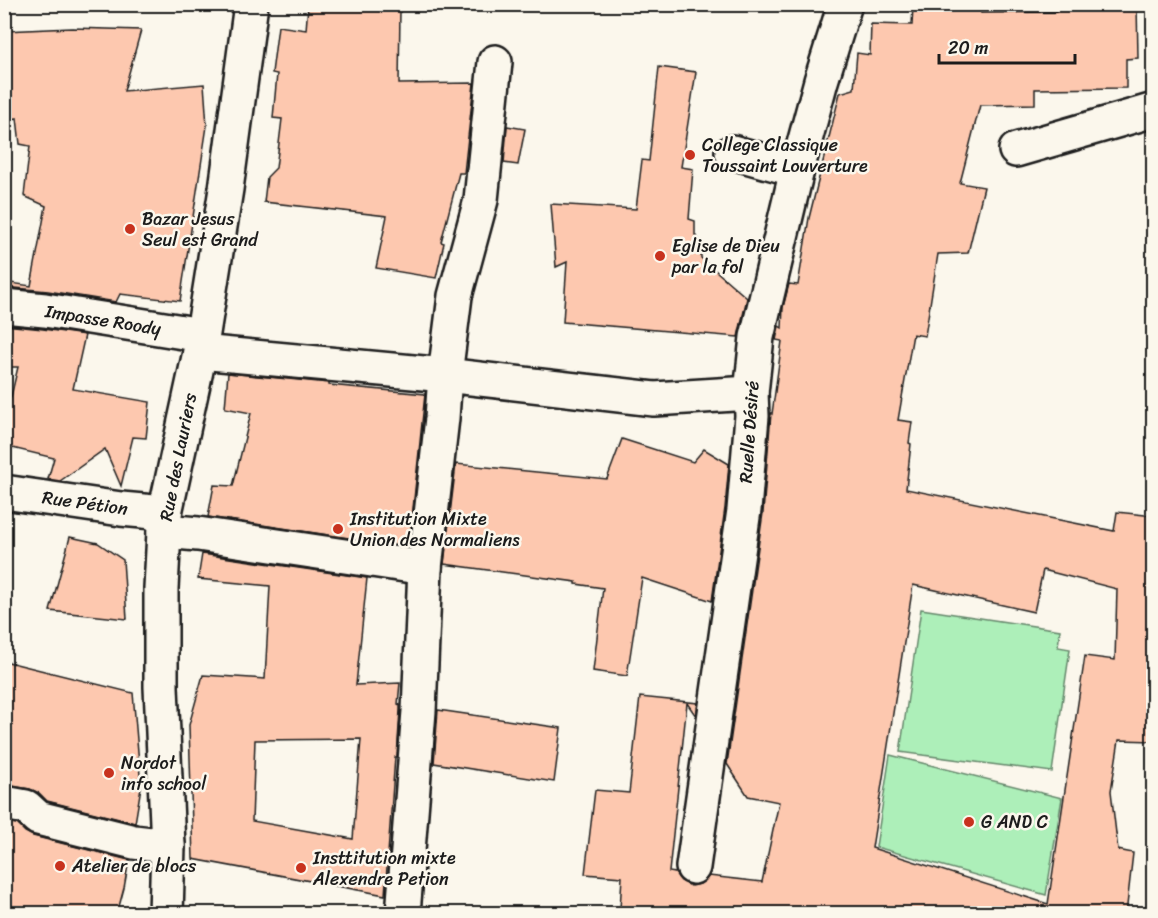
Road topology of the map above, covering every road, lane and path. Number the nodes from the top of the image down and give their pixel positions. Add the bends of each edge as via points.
1 (251, 4) edge
2 (844, 4) edge
3 (495, 62) dead end
4 (1154, 110) edge
5 (1016, 150) dead end
6 (732, 152) dead end
7 (797, 170) junction
8 (4, 306) edge
9 (201, 344) junction
10 (445, 375) junction
11 (751, 393) junction
12 (4, 492) edge
13 (165, 522) junction
14 (425, 568) junction
15 (4, 803) edge
16 (168, 846) junction
17 (693, 867) dead end
18 (166, 914) edge
19 (403, 914) edge

1 - 9 street, Rue des Lauriers
2 - 7 street, Ruelle Désiré
3 - 10 street via 481,200 455,296
4 - 5 street
6 - 7 street
7 - 11 street, Ruelle Désiré via 757,337
8 - 9 street, Impasse Roody via 45,310
9 - 10 street, Impasse Roody
9 - 13 street, Rue des Lauriers
10 - 11 street, Impasse Roody via 654,399
10 - 14 street
11 - 17 street, Ruelle Désiré via 744,510
12 - 13 street, Rue Pétion via 121,509
13 - 14 street, Rue Pétion via 210,536
13 - 16 street, Rue des Lauriers via 161,687
14 - 19 street via 419,711
15 - 16 street via 26,807 38,818 134,842
16 - 18 street, Rue des Lauriers

